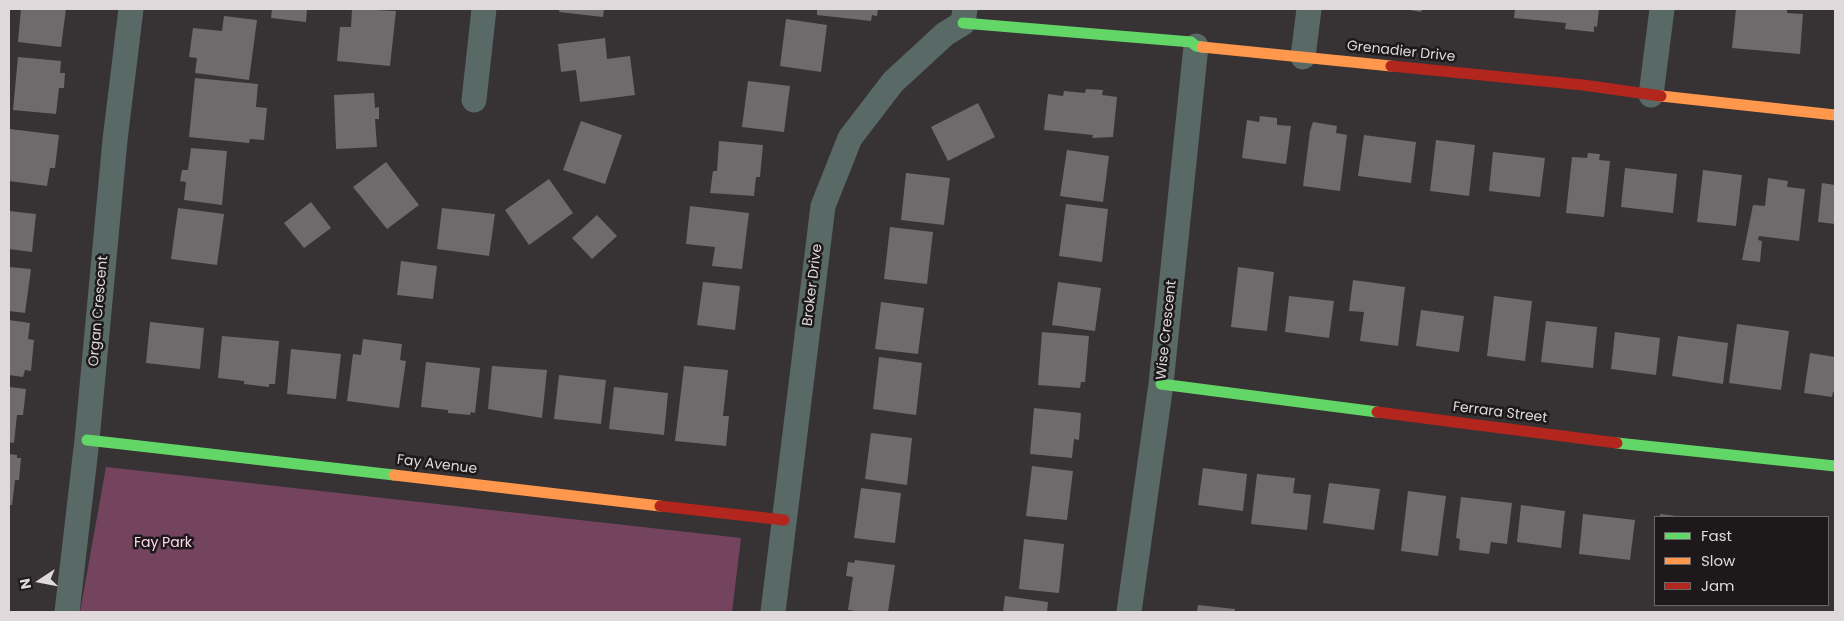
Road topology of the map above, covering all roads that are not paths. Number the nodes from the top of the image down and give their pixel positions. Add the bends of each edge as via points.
1 (131, 9) edge
2 (484, 9) edge
3 (1310, 9) edge
4 (1662, 9) edge
5 (964, 16) edge
6 (1196, 46) junction
7 (1303, 57) junction
8 (1651, 95) junction
9 (474, 100) dead end
10 (1835, 115) edge
11 (1161, 384) junction
12 (87, 440) junction
13 (1835, 466) edge
14 (784, 520) junction
15 (67, 612) edge
16 (773, 612) edge
17 (1129, 612) edge

1 - 12 street, Organ Crescent via 115,140
2 - 9 street
3 - 7 street
4 - 8 street
5 - 6 street, Grenadier Drive via 1191,42
5 - 14 street, Broker Drive via 894,82 850,138 823,206
6 - 7 street, Grenadier Drive
6 - 11 street, Wise Crescent
7 - 8 street, Grenadier Drive
8 - 10 street, Grenadier Drive
11 - 13 street, Ferrara Street via 1613,443
11 - 17 street, Wise Crescent
12 - 14 street, Fay Avenue
12 - 15 street, Organ Crescent
14 - 16 street, Broker Drive

